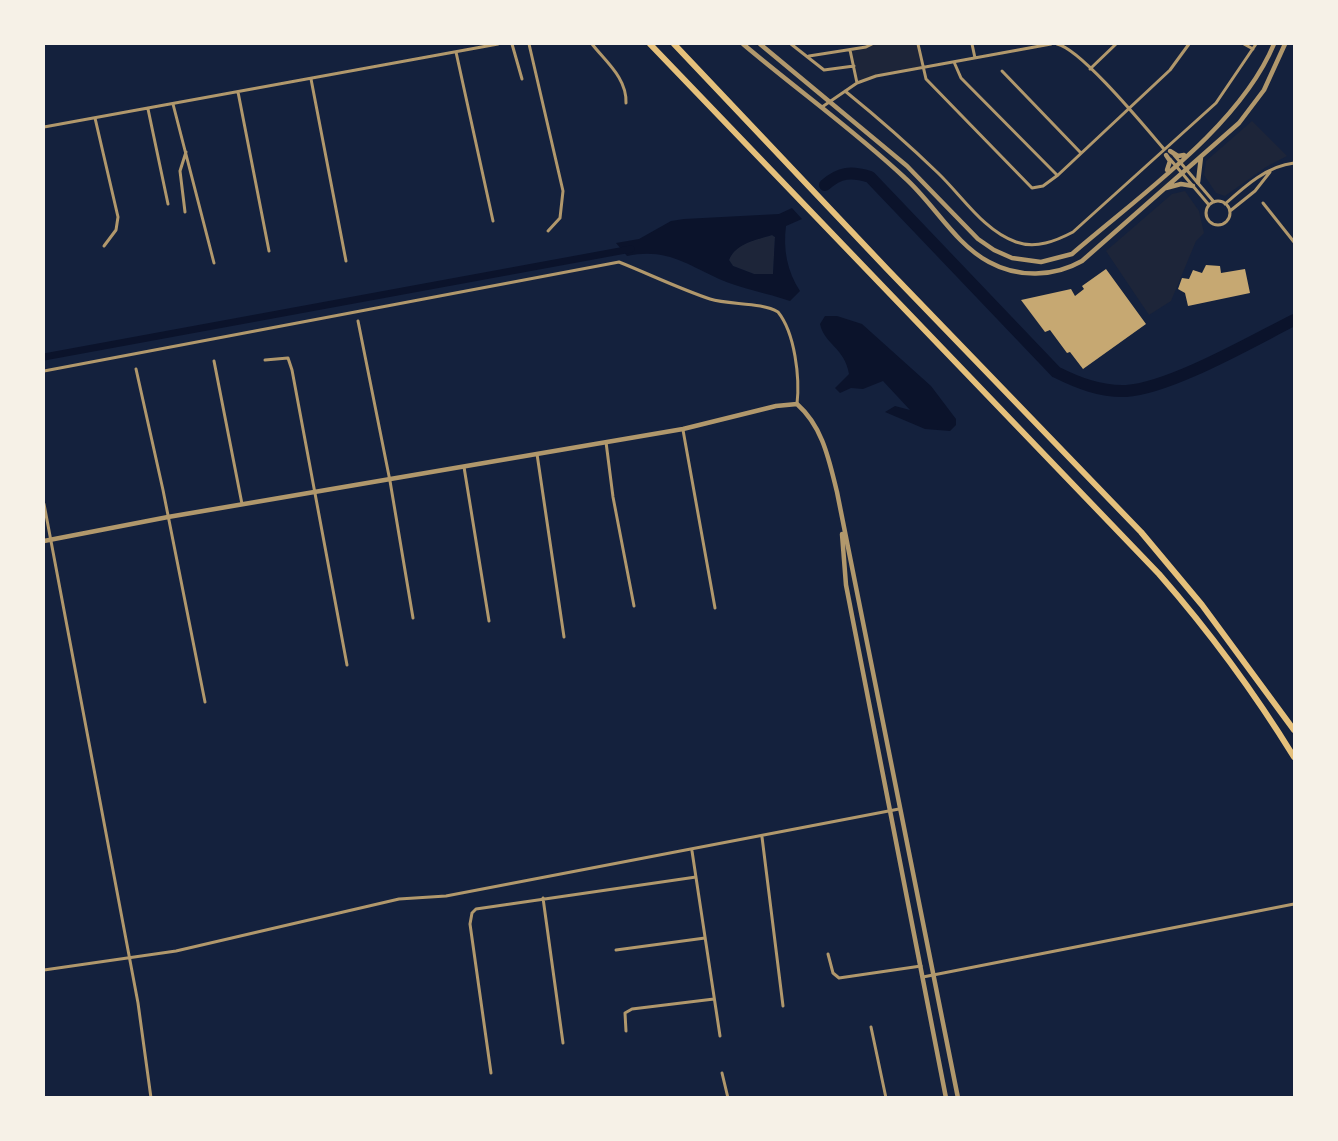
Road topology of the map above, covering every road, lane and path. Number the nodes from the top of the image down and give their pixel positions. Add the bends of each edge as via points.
1 (498, 44) edge
2 (512, 44) edge
3 (529, 44) edge
4 (592, 44) edge
5 (650, 44) edge
6 (674, 44) edge
7 (743, 44) edge
8 (760, 44) edge
9 (791, 44) edge
10 (872, 44) edge
11 (918, 44) edge
12 (972, 44) edge
13 (1051, 44) edge
14 (1057, 44) edge
15 (1116, 44) edge
16 (1189, 44) edge
17 (1244, 44) edge
18 (1256, 44) edge
19 (1274, 44) edge
20 (1285, 44) edge
21 (1030, 46) edge
22 (1254, 49) junction
23 (850, 50) junction
24 (456, 52) junction
25 (807, 57) junction
26 (975, 58) junction
27 (954, 62) junction
28 (854, 66) junction
29 (923, 68) junction
30 (1090, 69) junction
31 (1002, 71) dead end
32 (311, 79) junction
33 (522, 79) dead end
34 (857, 82) junction
35 (846, 91) junction
36 (238, 92) junction
37 (831, 100) junction
38 (626, 103) dead end
39 (173, 104) junction
40 (148, 108) junction
41 (820, 108) junction
42 (1129, 108) junction
43 (95, 118) junction
44 (44, 127) edge
45 (187, 151) junction
46 (1080, 152) junction
47 (1167, 152) junction
48 (1187, 153) junction
49 (1202, 155) junction
50 (1177, 163) junction
51 (1294, 163) edge
52 (1184, 171) junction
53 (1271, 171) junction
54 (1166, 172) junction
55 (1058, 175) junction
56 (1195, 184) junction
57 (1164, 188) junction
58 (1214, 202) junction
59 (1263, 203) dead end
60 (168, 204) dead end
61 (1226, 204) junction
62 (1209, 205) junction
63 (1230, 211) junction
64 (185, 212) dead end
65 (493, 221) dead end
66 (548, 231) dead end
67 (1294, 242) edge
68 (104, 246) dead end
69 (269, 251) dead end
70 (346, 261) dead end
71 (214, 263) dead end
72 (358, 321) dead end
73 (265, 360) dead end
74 (214, 361) dead end
75 (136, 369) dead end
76 (44, 371) edge
77 (794, 404) junction
78 (683, 429) junction
79 (606, 441) junction
80 (537, 454) junction
81 (464, 467) junction
82 (390, 480) junction
83 (317, 492) junction
84 (44, 504) edge
85 (242, 504) junction
86 (841, 513) junction
87 (168, 517) junction
88 (50, 540) junction
89 (44, 541) edge
90 (634, 606) dead end
91 (715, 608) dead end
92 (413, 618) dead end
93 (489, 621) dead end
94 (564, 637) dead end
95 (347, 666) dead end
96 (205, 702) dead end
97 (1294, 730) edge
98 (1294, 757) edge
99 (899, 809) junction
100 (891, 810) junction
101 (762, 837) junction
102 (692, 851) junction
103 (696, 877) junction
104 (543, 898) junction
105 (1294, 904) edge
106 (705, 938) junction
107 (616, 950) dead end
108 (828, 954) dead end
109 (129, 958) junction
110 (921, 966) junction
111 (44, 970) edge
112 (932, 975) junction
113 (923, 977) junction
114 (714, 999) junction
115 (783, 1006) dead end
116 (871, 1027) dead end
117 (626, 1031) dead end
118 (720, 1036) dead end
119 (563, 1043) dead end
120 (491, 1073) dead end
121 (722, 1073) dead end
122 (151, 1098) edge
123 (728, 1098) edge
124 (886, 1098) edge
125 (946, 1098) edge
126 (958, 1098) edge

1 - 24 street
2 - 33 street
3 - 66 street via 563,191 560,218
4 - 38 street via 621,79 627,90
5 - 98 highway via 1159,574 1238,673
6 - 97 highway via 1171,566
7 - 41 street
8 - 37 street
9 - 25 street
10 - 23 street
11 - 29 street
12 - 26 street
13 - 21 street
14 - 30 street via 1068,48
15 - 30 street
16 - 42 street via 1170,70
17 - 22 street
18 - 22 street
19 - 48 street via 1244,97
20 - 49 street via 1254,106
21 - 26 street
22 - 47 street via 1216,103 1173,141
23 - 25 street
23 - 28 street
24 - 32 street
24 - 65 street
25 - 28 street via 827,70
26 - 27 street
27 - 29 street
27 - 55 street via 961,78
28 - 34 street
29 - 34 street
29 - 55 street via 929,83 1027,186 1042,186
30 - 42 street
31 - 46 street
32 - 36 street
32 - 70 street
34 - 35 street
35 - 37 street
35 - 47 street via 939,173 991,228 1003,237 1027,245 1058,240 1073,232 1157,156
36 - 39 street
36 - 69 street
37 - 41 street
37 - 54 street via 907,166 978,239 994,250 1026,261 1041,262 1072,254
39 - 40 street
39 - 45 street
40 - 43 street
40 - 60 street
41 - 57 street via 906,179 971,249 1009,270 1031,274 1077,263
42 - 46 street
42 - 47 street
43 - 44 street
43 - 68 street via 118,217 117,230
45 - 64 street via 180,171
45 - 71 street
46 - 55 street
47 - 48 street via 1180,156
47 - 50 street
47 - 54 street via 1170,164
48 - 50 street
49 - 52 street
49 - 56 street
50 - 52 street
50 - 54 street
51 - 53 street
52 - 56 street
52 - 57 street
53 - 61 street via 1249,182
53 - 63 street via 1255,191
56 - 57 street
56 - 58 street
56 - 62 street
58 - 61 street
58 - 62 street
59 - 67 street
61 - 63 street
62 - 63 street via 1207,215 1215,224 1226,222
72 - 82 street
73 - 83 street via 288,358
74 - 85 street
75 - 87 street
76 - 77 street via 619,262 710,298 778,312 797,367
77 - 78 street
77 - 86 street via 812,420 823,440
78 - 79 street
78 - 91 street
79 - 80 street
79 - 90 street
80 - 81 street
80 - 94 street
81 - 82 street
81 - 93 street
82 - 83 street
82 - 92 street
83 - 85 street
83 - 95 street
84 - 88 street
85 - 87 street
86 - 99 street
86 - 100 street via 846,585
87 - 88 street
87 - 96 street
88 - 89 street
88 - 109 street
99 - 100 street
99 - 112 street
100 - 101 street
100 - 110 street
101 - 102 street
101 - 115 street
102 - 103 street
102 - 109 street via 437,898 399,899 195,947
103 - 104 street
103 - 106 street
104 - 119 street
104 - 120 street via 483,907 472,913 470,924
105 - 112 street
106 - 107 street
106 - 114 street
108 - 110 street via 833,973 839,978
109 - 111 street
109 - 122 street
110 - 113 street
112 - 113 street
112 - 126 street
113 - 125 street
114 - 117 street via 632,1009 625,1013
114 - 118 street
116 - 124 street
121 - 123 street

